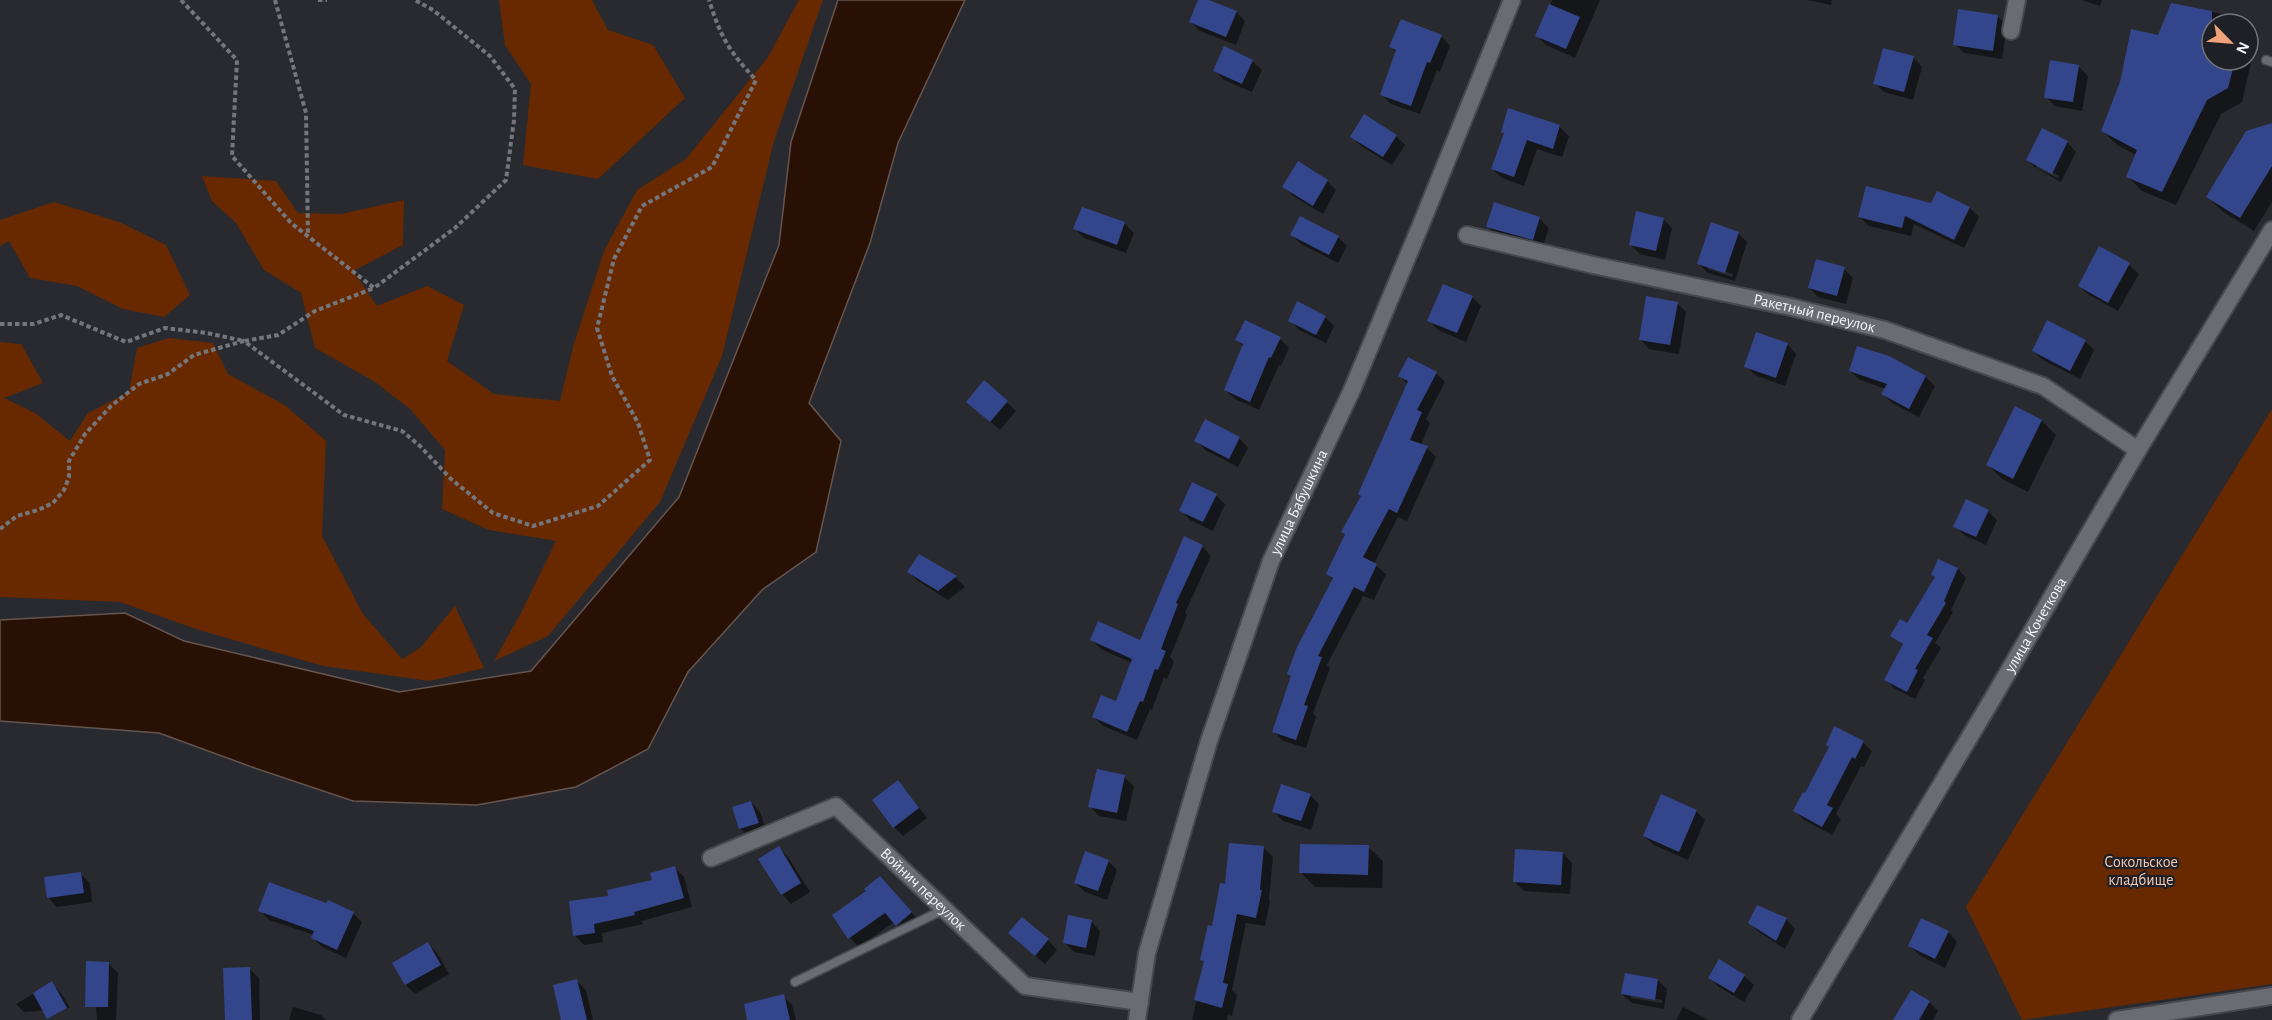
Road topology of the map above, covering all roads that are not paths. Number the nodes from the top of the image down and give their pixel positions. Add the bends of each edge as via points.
1 (1512, 0) edge
2 (2017, 0) edge
3 (2012, 31) dead end
4 (2272, 230) edge
5 (1467, 235) dead end
6 (2138, 450) junction
7 (711, 858) dead end
8 (945, 909) junction
9 (795, 982) dead end
10 (2272, 996) edge
11 (1140, 1002) junction
12 (1137, 1020) edge
13 (1800, 1020) edge
14 (2117, 1020) edge

1 - 11 street, улица Бабушкина via 1352,390 1271,561 1206,752 1147,953
2 - 3 street
4 - 6 street, улица Кочеткова
5 - 6 street, Ракетный переулок via 1885,330 2043,386
6 - 13 street, улица Кочеткова
7 - 8 street, Войнич переулок via 836,806
8 - 9 lane
8 - 11 street, Войнич переулок via 1025,986
10 - 14 street
11 - 12 street, улица Бабушкина

